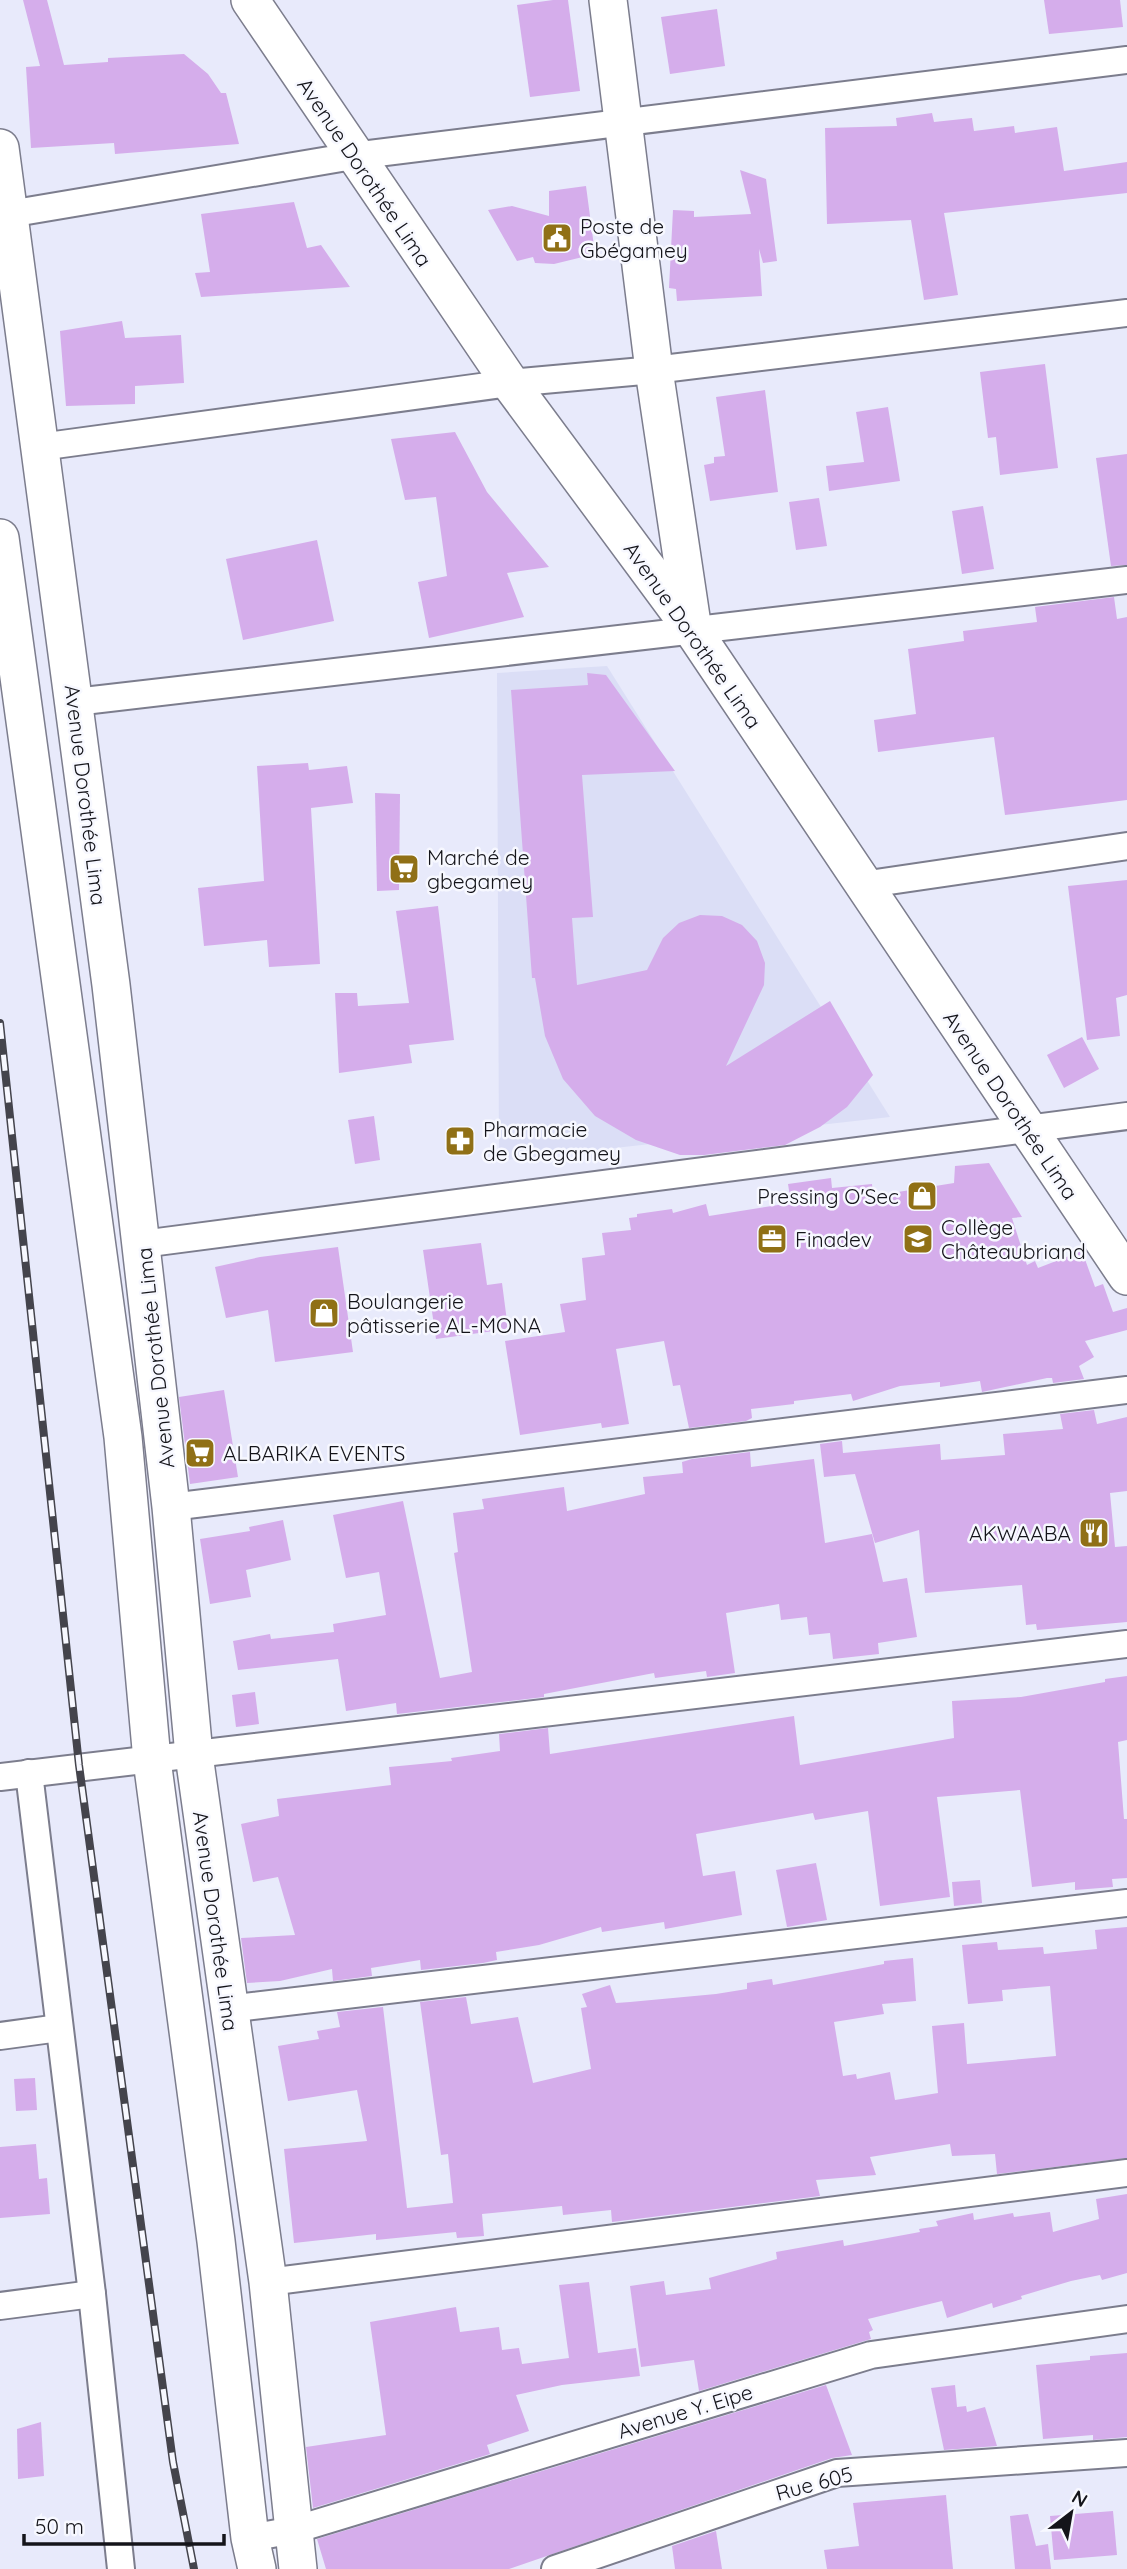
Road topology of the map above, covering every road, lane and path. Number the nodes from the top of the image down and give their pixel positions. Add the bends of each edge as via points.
1 (250, 0) edge
2 (608, 0) edge
3 (1127, 60) edge
4 (625, 123) junction
5 (0, 148) edge
6 (353, 156) junction
7 (9, 214) junction
8 (1127, 313) edge
9 (654, 370) junction
10 (509, 383) junction
11 (40, 447) junction
12 (0, 538) edge
13 (1127, 580) edge
14 (692, 629) junction
15 (75, 702) junction
16 (1127, 846) edge
17 (862, 885) junction
18 (1127, 1115) edge
19 (1026, 1127) junction
20 (142, 1244) junction
21 (1127, 1276) edge
22 (1127, 1390) edge
23 (171, 1507) junction
24 (1127, 1644) edge
25 (194, 1755) junction
26 (152, 1760) junction
27 (29, 1773) junction
28 (0, 1777) edge
29 (1127, 1903) edge
30 (228, 2009) junction
31 (59, 2028) junction
32 (0, 2036) edge
33 (1127, 2174) edge
34 (268, 2282) junction
35 (92, 2294) junction
36 (0, 2306) edge
37 (1127, 2319) edge
38 (1127, 2453) edge
39 (294, 2530) junction
40 (254, 2554) edge
41 (121, 2569) edge
42 (298, 2569) edge
43 (555, 2569) edge

1 - 6 main road, Avenue Dorothée Lima
2 - 4 main road
3 - 4 street
4 - 6 street
4 - 9 main road
5 - 7 main road, Avenue Dorothée Lima
6 - 7 street
6 - 10 main road, Avenue Dorothée Lima
7 - 11 main road, Avenue Dorothée Lima
8 - 9 street
9 - 10 street
9 - 14 main road
10 - 11 street
10 - 14 main road, Avenue Dorothée Lima
11 - 15 main road, Avenue Dorothée Lima
12 - 26 main road, Avenue Dorothée Lima via 123,1437
13 - 14 street
14 - 15 street
14 - 17 main road, Avenue Dorothée Lima
15 - 20 main road, Avenue Dorothée Lima
16 - 17 street
17 - 19 main road, Avenue Dorothée Lima
18 - 19 street
19 - 20 street
19 - 21 main road, Avenue Dorothée Lima
20 - 23 main road, Avenue Dorothée Lima
22 - 23 street
23 - 25 main road, Avenue Dorothée Lima
24 - 25 street
25 - 26 street
25 - 30 main road, Avenue Dorothée Lima
26 - 27 street
26 - 40 main road, Avenue Dorothée Lima
27 - 28 street
27 - 31 street
29 - 30 street
30 - 34 main road, Avenue Dorothée Lima
31 - 32 street
31 - 35 street
33 - 34 street
34 - 39 main road, Avenue Dorothée Lima
35 - 36 street
35 - 41 street
37 - 39 street, Avenue Y. Eipe via 871,2355
38 - 43 street, Rue 605 via 837,2473
39 - 40 street, Avenue Y. Eipe
39 - 42 main road, Avenue Dorothée Lima

